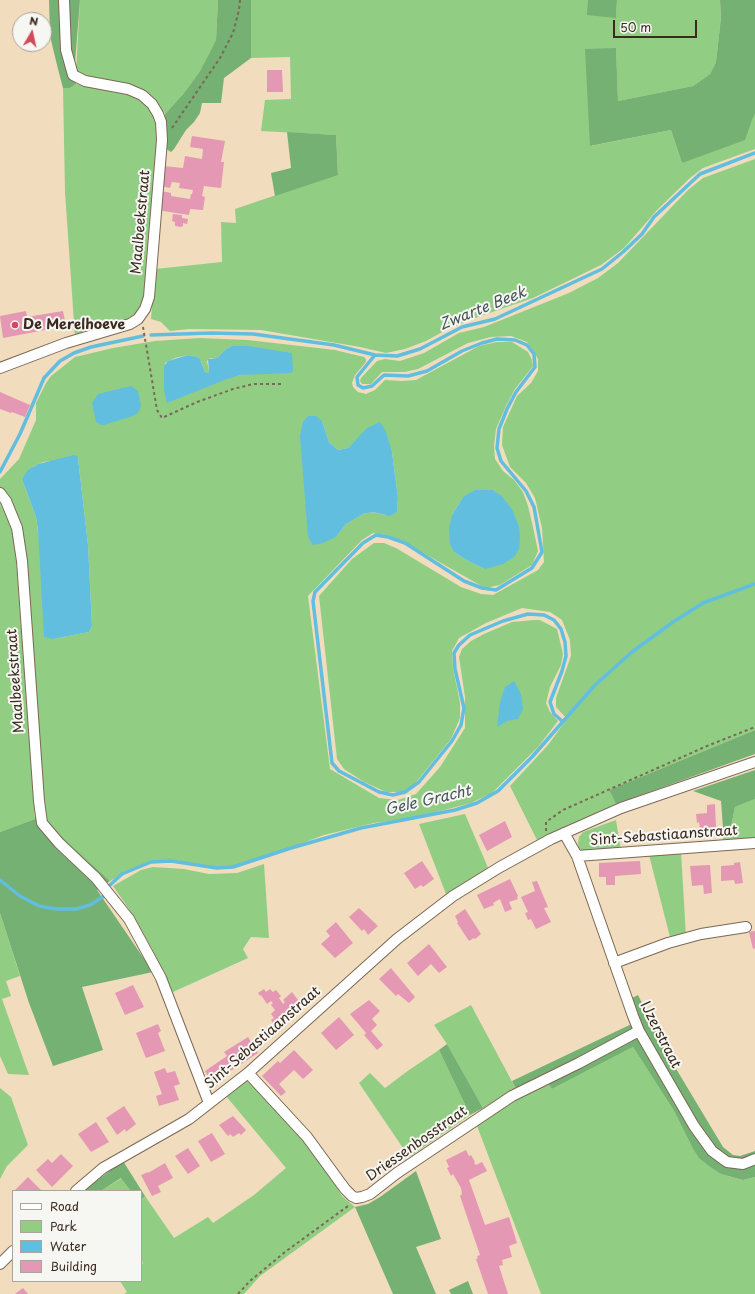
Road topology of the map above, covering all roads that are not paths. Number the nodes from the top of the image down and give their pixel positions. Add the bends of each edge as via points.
1 (64, 0) edge
2 (0, 368) edge
3 (0, 493) edge
4 (755, 762) edge
5 (42, 823) joint
6 (564, 833) junction
7 (755, 843) edge
8 (577, 856) junction
9 (746, 927) dead end
10 (614, 963) junction
11 (639, 1031) junction
12 (248, 1073) junction
13 (209, 1103) junction
14 (755, 1159) edge
15 (77, 1190) edge
16 (12, 1252) edge
17 (0, 1264) edge

1 - 2 street, Maalbeekstraat via 66,50 73,74 84,81 128,89 142,95 152,104 161,122 162,140 149,297 146,309 138,319 124,327 66,343
3 - 5 street, Maalbeekstraat via 17,528 22,561
4 - 6 street, Sint-Sebastiaanstraat via 621,808
5 - 13 street, Sint-Sebastiaanstraat via 96,878 130,919 161,978
6 - 8 street, Sint-Sebastiaanstraat
6 - 12 street, Sint-Sebastiaanstraat via 500,867 425,916 396,939
7 - 8 street, Sint-Sebastiaanstraat
8 - 10 street, IJzerstraat
9 - 10 street via 701,934
10 - 11 street, IJzerstraat
11 - 12 street, Driessenbosstraat via 579,1064 512,1096 370,1194 356,1198 345,1189 307,1137
11 - 14 street, IJzerstraat via 694,1126 712,1151 727,1162 743,1164
12 - 13 street, Sint-Sebastiaanstraat
13 - 15 street via 189,1119 103,1168
16 - 17 street

